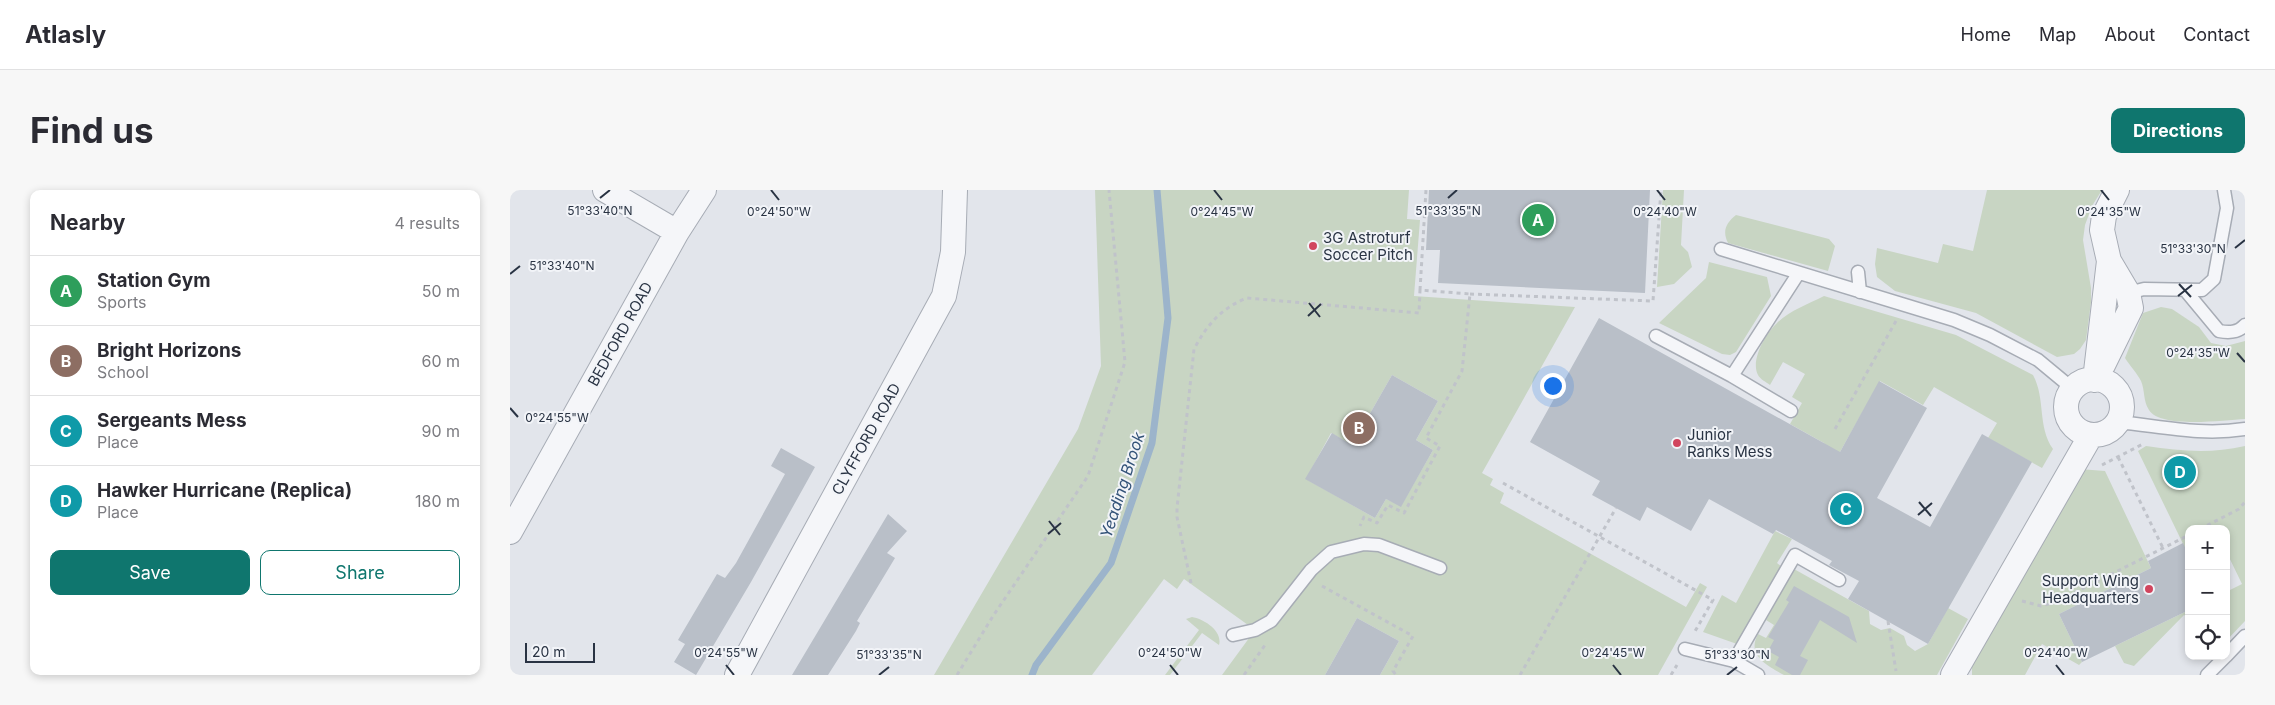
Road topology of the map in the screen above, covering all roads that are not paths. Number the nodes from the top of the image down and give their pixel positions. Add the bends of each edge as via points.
1 (605, 190) edge
2 (704, 190) edge
3 (955, 190) edge
4 (2117, 190) edge
5 (2224, 190) edge
6 (677, 232) junction
7 (1721, 249) dead end
8 (2109, 261) junction
9 (1858, 272) dead end
10 (1798, 274) junction
11 (2185, 290) junction
12 (1860, 292) junction
13 (2128, 293) junction
14 (2245, 325) edge
15 (1656, 336) dead end
16 (1732, 376) junction
17 (2095, 380) junction
18 (2073, 389) junction
19 (1791, 411) dead end
20 (2118, 422) junction
21 (2245, 429) edge
22 (2091, 435) junction
23 (510, 532) edge
24 (1440, 568) dead end
25 (1839, 580) dead end
26 (1233, 635) dead end
27 (2245, 636) edge
28 (1685, 649) road end
29 (2230, 652) edge
30 (1734, 660) junction
31 (2222, 660) edge
32 (737, 675) edge
33 (1758, 675) edge
34 (1953, 675) edge
35 (2207, 675) edge

1 - 6 street
2 - 6 street, BEDFORD ROAD
3 - 32 street, CLYFFORD ROAD via 953,252 944,296
4 - 8 street via 2104,216 2102,230
5 - 11 lane via 2226,208 2214,279 2202,290
6 - 23 street, BEDFORD ROAD
7 - 10 lane
8 - 13 street
8 - 17 street
9 - 12 lane
10 - 12 lane
10 - 16 lane
11 - 13 lane via 2144,289
11 - 14 lane via 2219,331 2233,332
12 - 18 lane via 1954,320 1990,335 2038,360
13 - 17 street via 2131,308
15 - 16 lane
16 - 19 lane
17 - 18 street via 2087,380
17 - 20 street via 2111,385 2117,391 2122,406
18 - 22 street via 2068,396 2066,413 2075,428
20 - 21 lane via 2175,431
20 - 22 street via 2106,432
22 - 34 street
24 - 26 lane via 1379,546 1364,544 1331,552 1311,570 1271,620 1255,630
25 - 30 lane via 1795,555
27 - 29 lane
28 - 30 lane
30 - 33 lane
31 - 35 lane

